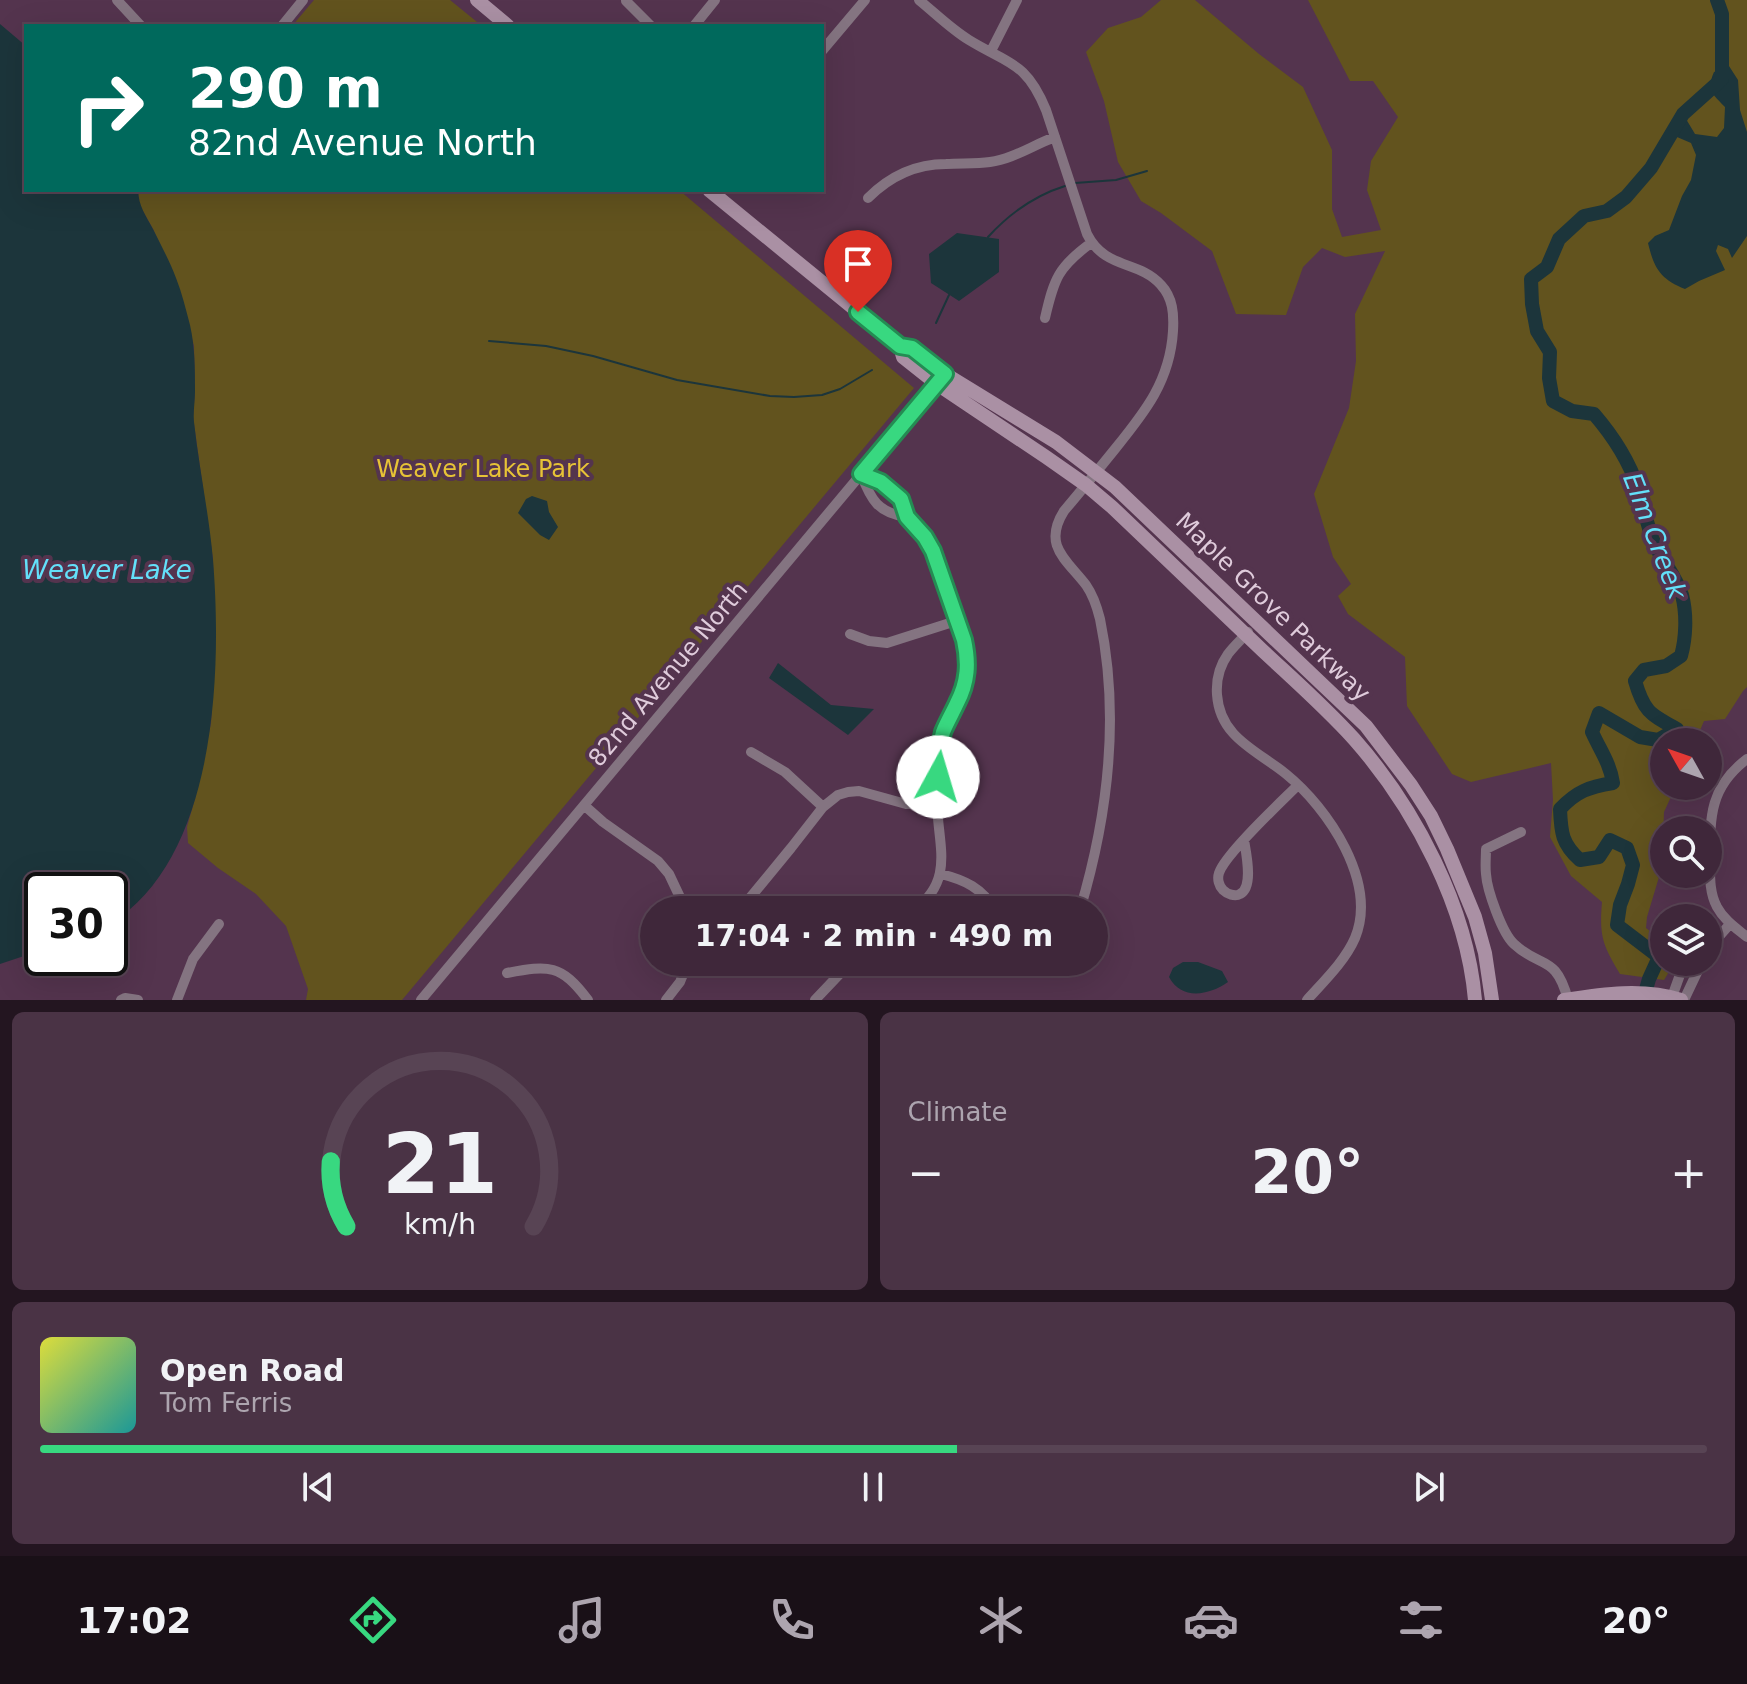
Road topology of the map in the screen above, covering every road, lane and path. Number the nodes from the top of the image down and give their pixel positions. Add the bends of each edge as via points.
1 (117, 0) edge
2 (303, 0) edge
3 (477, 0) edge
4 (715, 0) edge
5 (865, 0) edge
6 (919, 0) edge
7 (1017, 0) edge
8 (626, 1) edge
9 (139, 24) edge
10 (284, 24) edge
11 (506, 24) edge
12 (649, 24) edge
13 (696, 24) edge
14 (824, 49) edge
15 (991, 51) junction
16 (1055, 137) junction
17 (711, 192) edge
18 (868, 198) dead end
19 (1091, 243) junction
20 (1045, 318) dead end
21 (941, 379) junction
22 (1096, 472) junction
23 (861, 474) junction
24 (1086, 485) junction
25 (907, 517) junction
26 (956, 621) junction
27 (1258, 622) junction
28 (850, 634) dead end
29 (1246, 634) junction
30 (751, 752) dead end
31 (1747, 759) edge
32 (1298, 785) junction
33 (937, 803) junction
34 (585, 806) junction
35 (823, 807) junction
36 (1521, 832) dead end
37 (1244, 840) junction
38 (941, 874) junction
39 (679, 896) edge
40 (752, 896) edge
41 (929, 896) edge
42 (986, 896) edge
43 (1084, 896) edge
44 (219, 924) dead end
45 (1730, 924) junction
46 (1722, 933) edge
47 (1747, 937) edge
48 (507, 973) dead end
49 (682, 976) edge
50 (838, 976) edge
51 (1680, 976) edge
52 (1692, 976) edge
53 (1675, 998) edge
54 (121, 1000) edge
55 (138, 1000) edge
56 (177, 1000) edge
57 (421, 1000) edge
58 (588, 1000) edge
59 (666, 1000) edge
60 (815, 1000) edge
61 (1307, 1000) edge
62 (1475, 1000) edge
63 (1492, 1000) edge
64 (1567, 1000) edge

1 - 9 street
2 - 10 street
3 - 11 main road
4 - 13 street
5 - 14 street
6 - 15 street via 960,34
7 - 15 street
8 - 12 street
15 - 16 street via 1031,80
16 - 18 street via 992,162 911,169 886,181
16 - 19 street
17 - 21 main road, Maple Grove Parkway via 900,346 903,357
19 - 20 street via 1059,272
19 - 22 street via 1110,259 1161,284 1173,319 1168,362 1155,395
21 - 22 main road, Maple Grove Parkway via 1020,419
21 - 23 street, 82nd Avenue North
21 - 24 main road, Maple Grove Parkway
22 - 24 street
22 - 27 main road, Maple Grove Parkway
23 - 25 street via 896,493
23 - 25 street via 875,502 888,513
23 - 34 street, 82nd Avenue North
24 - 29 main road, Maple Grove Parkway
24 - 43 street via 1060,518 1056,539 1059,554 1095,602 1106,661 1109,746 1104,803
25 - 26 street via 933,551
26 - 28 street via 887,643
26 - 33 street via 968,671 944,730
27 - 29 street
27 - 63 main road, Maple Grove Parkway via 1366,726 1431,816 1475,917
29 - 32 street via 1221,666 1219,708 1232,732
29 - 62 main road, Maple Grove Parkway via 1353,738 1416,825 1458,923
30 - 35 street via 785,772
31 - 45 street via 1725,781 1711,813 1712,895
32 - 37 street
32 - 61 street via 1350,859 1361,904 1349,950
33 - 35 street via 906,804 859,791 838,795
33 - 38 street
34 - 39 street via 658,861
34 - 57 street, 82nd Avenue North
35 - 40 street
36 - 64 street via 1486,849 1487,881 1510,940 1558,973
37 - 37 street via 1219,873 1221,888 1234,895 1248,881
38 - 41 street
38 - 42 street via 969,883
44 - 56 street via 193,959
45 - 46 street
45 - 47 street
48 - 58 street via 553,970 573,981
49 - 59 street
50 - 60 street
51 - 53 street
52 - 53 street
53 - 64 main road via 1629,992
54 - 55 street

